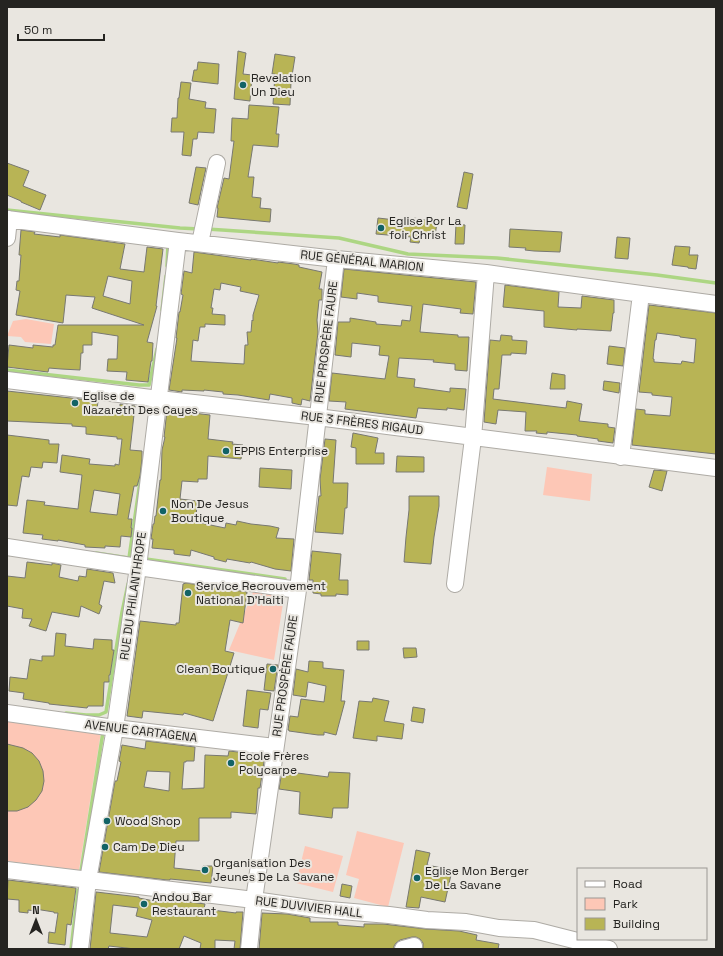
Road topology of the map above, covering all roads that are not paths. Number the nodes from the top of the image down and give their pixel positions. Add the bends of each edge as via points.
1 (217, 163) dead end
2 (8, 219) edge
3 (7, 238) edge
4 (178, 241) junction
5 (200, 243) junction
6 (336, 259) junction
7 (486, 273) junction
8 (641, 294) junction
9 (716, 304) edge
10 (7, 380) edge
11 (159, 399) junction
12 (318, 417) junction
13 (473, 438) junction
14 (621, 457) junction
15 (716, 468) edge
16 (7, 547) edge
17 (138, 567) junction
18 (455, 584) dead end
19 (298, 590) junction
20 (7, 713) edge
21 (115, 728) junction
22 (275, 747) junction
23 (7, 870) edge
24 (88, 880) junction
25 (254, 900) junction
26 (80, 949) edge
27 (250, 949) edge
28 (609, 949) edge

1 - 5 street
2 - 3 street
2 - 4 street, RUE GÉNÉRAL MARION
4 - 5 street, RUE GÉNÉRAL MARION
4 - 11 street, RUE DU PHILANTHROPE
5 - 6 street, RUE GÉNÉRAL MARION
6 - 7 street, RUE GÉNÉRAL MARION
6 - 12 street, RUE PROSPÈRE FAURE
7 - 8 street, RUE GÉNÉRAL MARION
7 - 13 street
8 - 9 street, RUE GÉNÉRAL MARION
8 - 14 street
10 - 11 street, RUE 3 FRÈRES RIGAUD
11 - 12 street, RUE 3 FRÈRES RIGAUD
11 - 17 street, RUE DU PHILANTHROPE
12 - 13 street, RUE 3 FRÈRES RIGAUD
12 - 19 street, RUE PROSPÈRE FAURE
13 - 14 street, RUE 3 FRÈRES RIGAUD
13 - 18 street
14 - 15 street, RUE 3 FRÈRES RIGAUD
16 - 17 street
17 - 19 street
17 - 21 street, RUE DU PHILANTHROPE
19 - 22 street, RUE PROSPÈRE FAURE
20 - 21 street, AVENUE CARTAGENA
21 - 22 street, AVENUE CARTAGENA
21 - 24 street, RUE DU PHILANTHROPE
22 - 25 street, RUE PROSPÈRE FAURE
23 - 24 street, RUE DUVIVIER HALL
24 - 25 street, RUE DUVIVIER HALL
24 - 26 street, RUE DU PHILANTHROPE
25 - 27 street, RUE PROSPÈRE FAURE
25 - 28 street, RUE DUVIVIER HALL via 317,909 534,930

